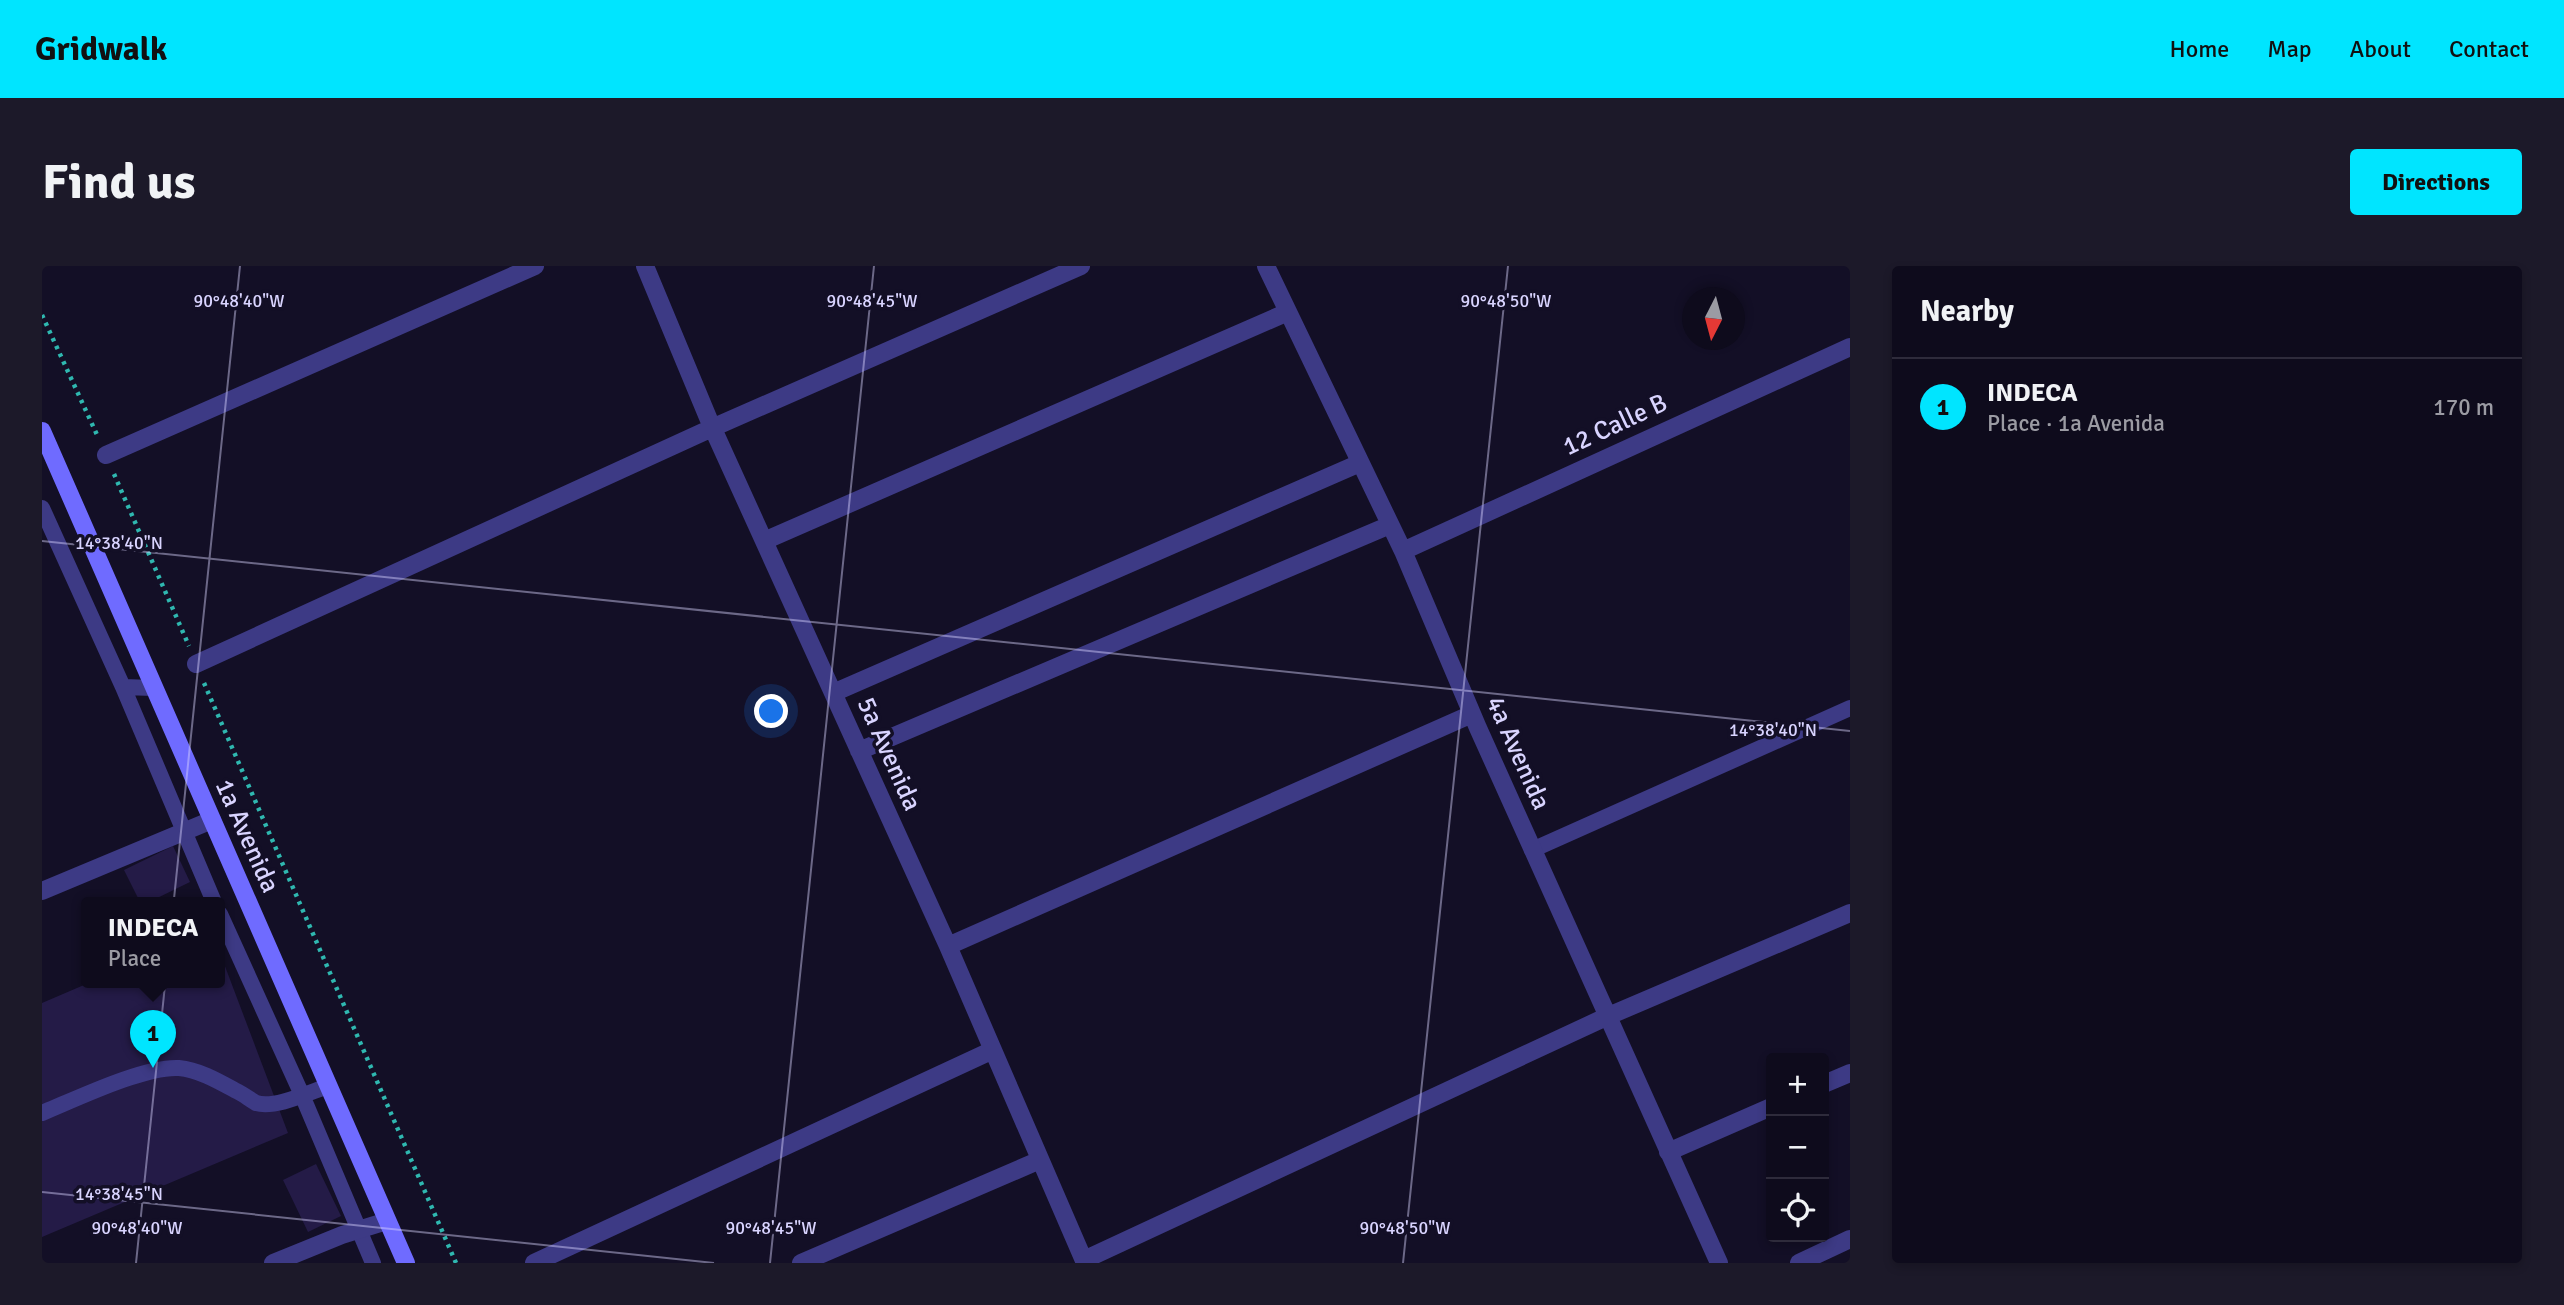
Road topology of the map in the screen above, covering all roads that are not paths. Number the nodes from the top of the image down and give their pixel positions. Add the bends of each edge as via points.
1 (535, 266) edge
2 (1081, 266) edge
3 (1266, 266) edge
4 (653, 268) edge
5 (1288, 312) junction
6 (1850, 347) edge
7 (712, 428) junction
8 (42, 431) edge
9 (106, 454) road end
10 (1360, 463) junction
11 (42, 508) edge
12 (1390, 525) junction
13 (764, 541) junction
14 (1403, 551) junction
15 (196, 664) road end
16 (123, 687) junction
17 (153, 688) junction
18 (833, 693) junction
19 (1850, 708) edge
20 (1472, 714) junction
21 (859, 751) junction
22 (212, 820) junction
23 (183, 832) junction
24 (1532, 850) junction
25 (42, 891) edge
26 (212, 897) edge
27 (1850, 913) edge
28 (225, 927) edge
29 (947, 946) junction
30 (1606, 1017) junction
31 (993, 1050) junction
32 (1850, 1073) edge
33 (1829, 1082) edge
34 (328, 1086) junction
35 (302, 1095) junction
36 (1766, 1109) edge
37 (42, 1113) edge
38 (1668, 1152) junction
39 (1041, 1160) junction
40 (387, 1221) junction
41 (359, 1229) junction
42 (1850, 1239) edge
43 (1085, 1261) edge
44 (273, 1263) edge
45 (373, 1263) edge
46 (406, 1263) edge
47 (534, 1263) edge
48 (801, 1263) edge
49 (1719, 1263) edge
50 (1799, 1263) edge

1 - 9 street
2 - 7 street
3 - 5 street, 4a Avenida
4 - 7 street, 5a Avenida
5 - 10 street, 4a Avenida
5 - 13 street
6 - 14 street, 12 Calle B
7 - 13 street, 5a Avenida
7 - 15 street
8 - 17 main road, 1a Avenida
10 - 12 street, 4a Avenida
10 - 18 street
11 - 16 lane
12 - 14 street, 4a Avenida
12 - 21 street
13 - 18 street, 5a Avenida
14 - 20 street, 4a Avenida
16 - 17 lane
16 - 23 lane
17 - 22 main road, 1a Avenida
18 - 21 street, 5a Avenida
19 - 24 lane
20 - 24 street, 4a Avenida
20 - 29 street
21 - 29 street, 5a Avenida
22 - 23 street
22 - 34 main road, 1a Avenida
23 - 25 street
23 - 26 lane
24 - 30 street, 4a Avenida
27 - 30 street
28 - 35 lane
29 - 31 street, 5a Avenida
30 - 38 street, 4a Avenida
30 - 43 street
31 - 39 street, 5a Avenida
31 - 47 street
32 - 33 street
34 - 35 lane
34 - 40 main road, 1a Avenida
35 - 37 lane via 257,1103 207,1076 175,1068 147,1072
35 - 41 lane
36 - 38 street
38 - 49 street, 4a Avenida
39 - 43 street, 5a Avenida
39 - 48 street
40 - 41 street
40 - 46 main road, 1a Avenida
41 - 44 street
41 - 45 lane
42 - 50 street

